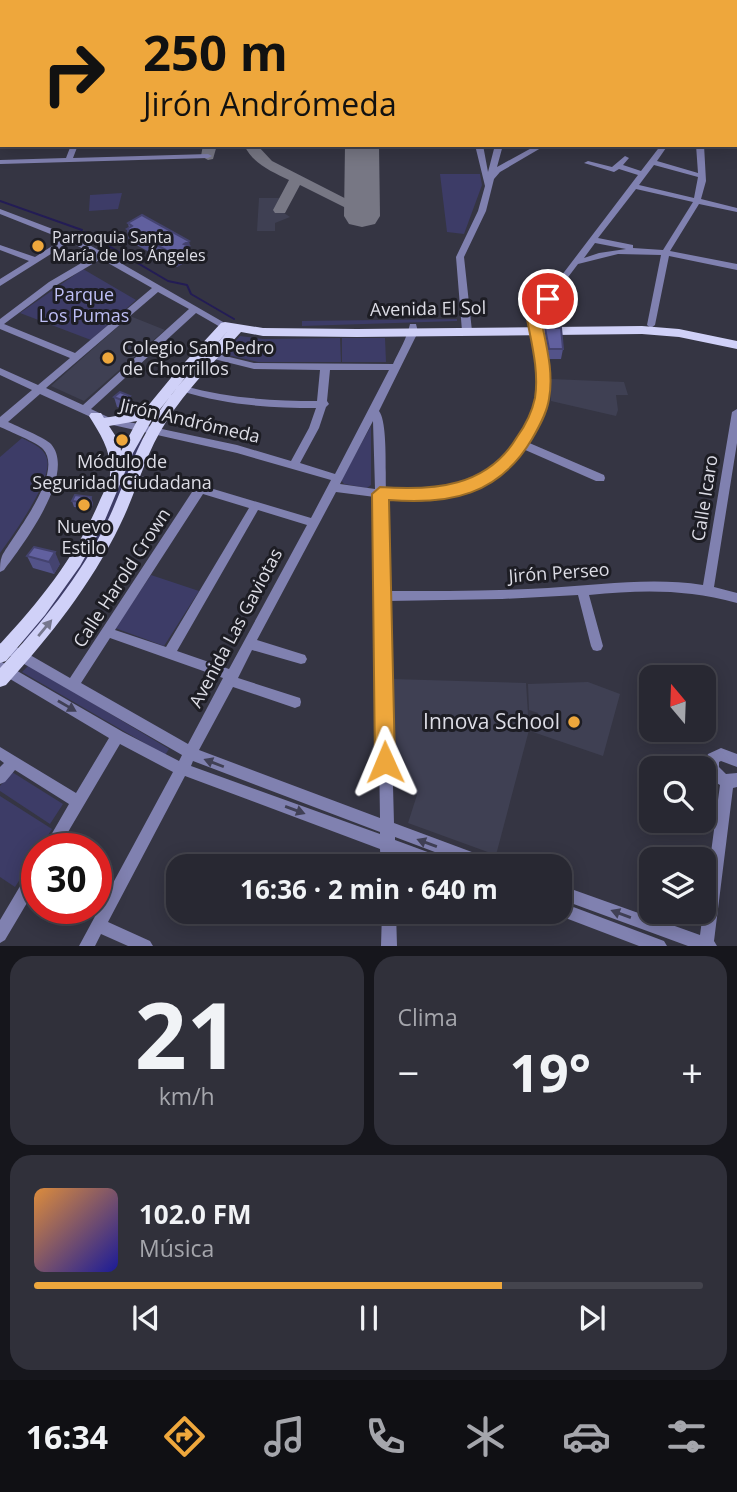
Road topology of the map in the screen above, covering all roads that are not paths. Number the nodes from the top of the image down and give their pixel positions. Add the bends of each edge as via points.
1 (74, 147) edge
2 (539, 147) edge
3 (663, 147) edge
4 (700, 147) edge
5 (480, 150) edge
6 (498, 150) edge
7 (208, 156) dead end
8 (523, 156) junction
9 (625, 158) dead end
10 (68, 161) junction
11 (0, 162) edge
12 (652, 162) junction
13 (588, 163) dead end
14 (618, 166) junction
15 (643, 174) junction
16 (702, 176) junction
17 (634, 186) junction
18 (487, 187) junction
19 (697, 201) junction
20 (737, 210) edge
21 (0, 211) edge
22 (70, 238) junction
23 (594, 240) junction
24 (0, 247) edge
25 (640, 249) junction
26 (665, 253) junction
27 (101, 255) junction
28 (35, 260) junction
29 (575, 264) junction
30 (737, 267) edge
31 (0, 282) edge
32 (157, 288) junction
33 (194, 310) junction
34 (0, 324) edge
35 (651, 325) junction
36 (231, 328) junction
37 (467, 328) junction
38 (535, 328) junction
39 (413, 329) junction
40 (737, 339) edge
41 (737, 345) edge
42 (213, 356) junction
43 (76, 357) junction
44 (325, 367) junction
45 (395, 367) junction
46 (0, 372) edge
47 (40, 389) junction
48 (184, 389) junction
49 (324, 404) junction
50 (153, 408) junction
51 (374, 411) junction
52 (737, 412) edge
53 (97, 415) junction
54 (0, 423) edge
55 (145, 431) junction
56 (522, 444) junction
57 (294, 464) junction
58 (115, 477) junction
59 (600, 478) dead end
60 (132, 479) junction
61 (335, 482) junction
62 (200, 489) junction
63 (380, 494) junction
64 (256, 505) junction
65 (312, 522) junction
66 (0, 567) edge
67 (708, 589) junction
68 (583, 590) junction
69 (382, 596) junction
70 (737, 598) edge
71 (107, 632) junction
72 (248, 643) junction
73 (597, 646) dead end
74 (2, 651) edge
75 (169, 654) junction
76 (21, 656) junction
77 (301, 659) dead end
78 (3, 673) edge
79 (230, 677) junction
80 (72, 686) junction
81 (295, 702) dead end
82 (118, 736) junction
83 (0, 753) edge
84 (189, 753) junction
85 (737, 761) edge
86 (13, 762) junction
87 (180, 768) junction
88 (0, 777) edge
89 (732, 780) edge
90 (79, 802) junction
91 (387, 828) junction
92 (60, 833) edge
93 (387, 844) junction
94 (387, 854) edge
95 (422, 854) edge
96 (435, 854) edge
97 (572, 896) edge
98 (21, 899) edge
99 (572, 913) edge
100 (388, 924) edge
101 (98, 925) junction
102 (0, 935) edge
103 (707, 945) edge
104 (87, 946) edge
105 (145, 946) edge
106 (389, 946) edge
107 (659, 946) edge

1 - 10 street
2 - 8 street
3 - 12 street
4 - 16 street
5 - 6 street
5 - 18 street
6 - 8 street
6 - 18 street
7 - 10 street
8 - 18 street via 495,172
9 - 14 street
10 - 11 street
12 - 15 street
12 - 16 street
13 - 14 street via 614,170
14 - 15 street
15 - 17 street
16 - 19 street
17 - 19 street
17 - 23 street
18 - 37 street via 482,211 460,257
19 - 20 street
19 - 26 street
21 - 22 street, Avenida El Sol
22 - 27 street, Avenida El Sol
22 - 28 street
23 - 25 street
23 - 29 street
24 - 28 street
25 - 26 street
25 - 29 street
26 - 30 street
26 - 35 street
27 - 32 street, Avenida El Sol
27 - 34 street via 52,284
28 - 31 street
29 - 38 street via 534,317
32 - 33 street, Avenida El Sol
32 - 43 street
33 - 36 street, Avenida El Sol
33 - 53 street
34 - 43 street
35 - 38 main road, Avenida El Sol
35 - 40 main road, Avenida El Sol
36 - 39 main road, Avenida El Sol
36 - 42 main road
36 - 50 main road
37 - 38 main road, Avenida El Sol
37 - 39 main road, Avenida El Sol
38 - 41 main road, Avenida El Sol via 655,331
38 - 56 street, Jirón Andrómeda via 544,387 537,416
39 - 45 street, Avenida Las Gaviotas
42 - 44 street via 254,366
42 - 48 main road
43 - 47 street
44 - 45 street
44 - 49 street
45 - 51 street, Avenida Las Gaviotas
46 - 47 street, Jirón Andrómeda
47 - 53 street, Jirón Andrómeda
47 - 54 street
48 - 49 street via 247,404
48 - 55 main road
49 - 57 street
50 - 53 main road via 135,418
50 - 55 main road
51 - 61 street, Avenida Las Gaviotas
51 - 63 street via 378,416
52 - 67 street, Calle Icaro
53 - 55 street, Jirón Andrómeda
53 - 58 main road via 113,443
54 - 66 street via 47,446 54,469 25,531
55 - 57 street, Jirón Andrómeda
55 - 58 main road
55 - 60 main road
56 - 59 street
56 - 63 street, Jirón Andrómeda via 503,470 463,490 415,496
57 - 61 street, Jirón Andrómeda
58 - 74 main road via 74,563
60 - 62 street
76 -> 60 main road via 92,563
61 - 63 street, Jirón Andrómeda
61 - 65 street, Avenida Las Gaviotas
62 - 64 street
62 - 71 street, Calle Harold Crown
63 - 69 street
64 - 65 street
64 - 75 street
65 - 72 street, Avenida Las Gaviotas
67 - 68 street, Jirón Perseo via 659,584
67 - 70 street, Jirón Perseo
68 - 69 street, Jirón Perseo
68 - 73 street
69 - 91 street
71 - 75 street
71 - 80 street, Calle Harold Crown
72 - 77 street
72 - 79 street, Avenida Las Gaviotas
74 - 76 street
75 - 79 street
76 - 78 main road
76 - 80 street
78 -> 82 street
79 - 81 street
79 - 84 street, Avenida Las Gaviotas
80 - 84 street
82 - 87 street
82 - 90 street
83 - 86 street
84 - 87 street, Avenida Las Gaviotas
91 -> 84 street
85 - 89 street via 726,754 713,758 713,772
86 - 88 street
86 - 90 street
87 -> 93 street
87 - 101 street, Avenida Las Gaviotas
89 - 103 street
90 - 92 street
91 - 93 street
96 -> 91 street
93 - 94 street
93 - 95 street
103 -> 97 street
98 - 102 street
99 - 107 street
100 - 106 street
101 - 104 street, Avenida Las Gaviotas
101 - 105 street

